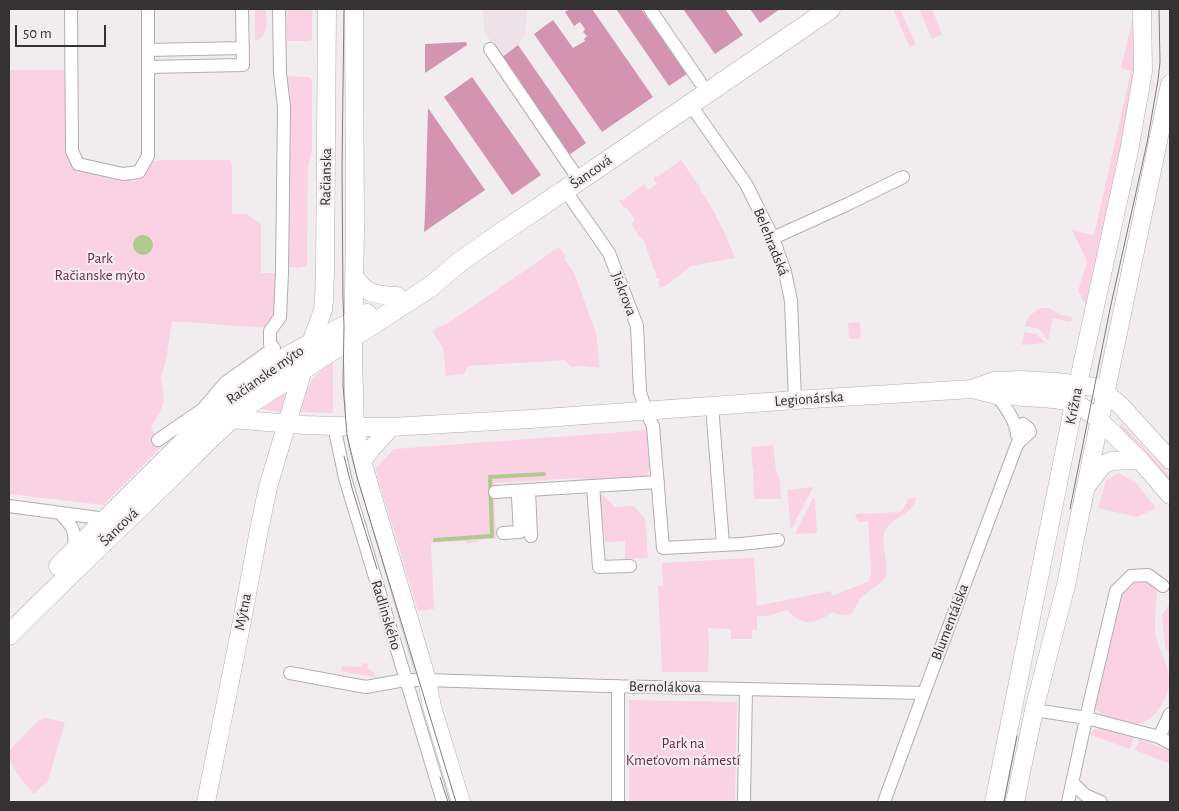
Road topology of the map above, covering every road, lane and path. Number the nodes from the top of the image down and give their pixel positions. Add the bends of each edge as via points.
1 (71, 9) edge
2 (148, 9) edge
3 (242, 9) edge
4 (279, 9) edge
5 (328, 9) edge
6 (354, 9) edge
7 (650, 9) edge
8 (805, 9) edge
9 (830, 9) edge
10 (1142, 9) edge
11 (243, 48) junction
12 (490, 49) dead end
13 (148, 50) junction
14 (148, 67) junction
15 (700, 82) junction
16 (1170, 84) edge
17 (690, 104) junction
18 (573, 171) junction
19 (903, 177) dead end
20 (565, 190) junction
21 (773, 238) junction
22 (354, 276) junction
23 (397, 296) junction
24 (353, 329) junction
25 (312, 343) junction
26 (304, 368) junction
27 (1078, 384) junction
28 (972, 389) junction
29 (1106, 393) junction
30 (997, 395) junction
31 (795, 400) junction
32 (1075, 403) junction
33 (712, 406) junction
34 (646, 411) junction
35 (221, 417) junction
36 (1099, 420) junction
37 (287, 424) junction
38 (334, 426) junction
39 (355, 427) junction
40 (391, 427) junction
41 (158, 440) dead end
42 (1140, 460) junction
43 (1170, 460) edge
44 (362, 461) junction
45 (658, 482) junction
46 (592, 486) junction
47 (1086, 488) junction
48 (529, 490) junction
49 (495, 492) dead end
50 (1170, 495) edge
51 (9, 506) edge
52 (60, 513) junction
53 (106, 519) junction
54 (503, 533) dead end
55 (532, 536) dead end
56 (778, 540) dead end
57 (723, 544) junction
58 (74, 550) junction
59 (630, 566) dead end
60 (1163, 586) dead end
61 (9, 616) edge
62 (9, 635) edge
63 (290, 673) dead end
64 (406, 680) junction
65 (427, 680) junction
66 (618, 686) junction
67 (746, 689) junction
68 (924, 693) junction
69 (1034, 710) junction
70 (1170, 714) edge
71 (1087, 718) junction
72 (1165, 740) edge
73 (1072, 783) junction
74 (206, 802) edge
75 (443, 802) edge
76 (461, 802) edge
77 (618, 802) edge
78 (744, 802) edge
79 (884, 802) edge
80 (994, 802) edge
81 (1014, 802) edge
82 (1068, 802) edge
83 (1101, 802) edge

1 - 14 street via 72,151 78,164 123,174 139,172 148,156
2 - 13 street
3 - 11 street
4 - 41 street via 284,107 281,300 280,317 270,331 270,344 274,348 226,383 203,409
5 - 25 main road, Račianska via 324,299
6 - 22 main road, Račianska
7 - 15 street
8 - 15 main road, Šancová
9 - 17 main road, Šancová
10 - 27 main road, Krížna via 1144,71
11 - 13 street
11 - 14 street via 243,65
12 - 18 street, Šancová
13 - 14 street
15 - 18 main road, Šancová
16 - 29 main road, Krížna
17 - 20 main road, Šancová
17 - 21 street, Belehradská via 746,184
18 - 23 main road, Šancová via 460,247
19 - 21 street
20 - 24 main road, Šancová via 461,260 430,287
20 - 34 street, Jiskrova via 609,254 637,326 640,392
21 - 31 street, Belehradská via 791,301
22 - 23 main road via 372,293
22 - 24 main road, Račianska
23 - 24 main road, Šancová
24 - 25 main road, Račianske mýto
24 - 26 main road, Račianske mýto
24 - 39 main road
25 - 26 main road, Račianske mýto
25 - 35 main road, Račianske mýto via 255,378 224,403
26 - 35 main road, Račianske mýto via 243,408
26 - 37 main road, Račianske mýto
27 - 28 main road, Legionárska via 1004,380
27 - 29 main road, Legionárska
27 - 32 main road, Krížna
28 - 30 main road, Legionárska
28 - 31 main road, Legionárska
29 - 36 main road, Krížna
29 - 43 main road
30 - 32 main road, Legionárska
30 - 68 street, Blumentálska via 1017,428 1023,424 1030,432 1018,443
31 - 33 main road, Legionárska
32 - 36 main road, Legionárska
32 - 80 main road, Krížna
33 - 34 main road, Legionárska
33 - 57 street
34 - 40 main road, Legionárska
34 - 45 street via 653,426
35 - 37 main road, Račianske mýto
35 - 53 main road, Šancová
35 - 62 main road, Šancová via 164,484
36 - 42 main road, Legionárska
36 - 47 main road, Krížna
37 - 38 main road, Račianske mýto
37 - 74 main road, Mýtna via 268,487
38 - 39 main road, Račianske mýto
38 - 64 street, Radlinského via 346,478
39 - 40 main road, Legionárska
39 - 44 main road, Radlinského
40 - 44 main road
42 - 47 main road via 1111,461 1103,465
42 - 50 main road, Legionárska
44 - 65 main road, Radlinského
45 - 46 street
45 - 57 street via 663,548
46 - 48 street
46 - 59 street via 599,567
47 - 69 main road, Krížna via 1067,581
48 - 49 street
48 - 54 street via 518,498 520,532
48 - 55 street
51 - 52 street
52 - 53 street
52 - 58 street via 73,526
53 - 58 main road, Šancová
56 - 57 street
58 - 61 main road, Šancová
60 - 71 street via 1148,575 1131,576 1116,591
63 - 64 street, Bernolákova via 366,687
64 - 65 street, Bernolákova
64 - 75 street, Radlinského
65 - 66 street, Bernolákova
65 - 76 main road, Radlinského
66 - 67 street, Bernolákova
66 - 77 street
67 - 68 street, Bernolákova
67 - 78 street
68 - 79 street, Blumentálska
69 - 71 street
69 - 81 main road, Krížna
70 - 72 street
71 - 72 street
71 - 73 street
73 - 82 street
73 - 83 street via 1085,795

